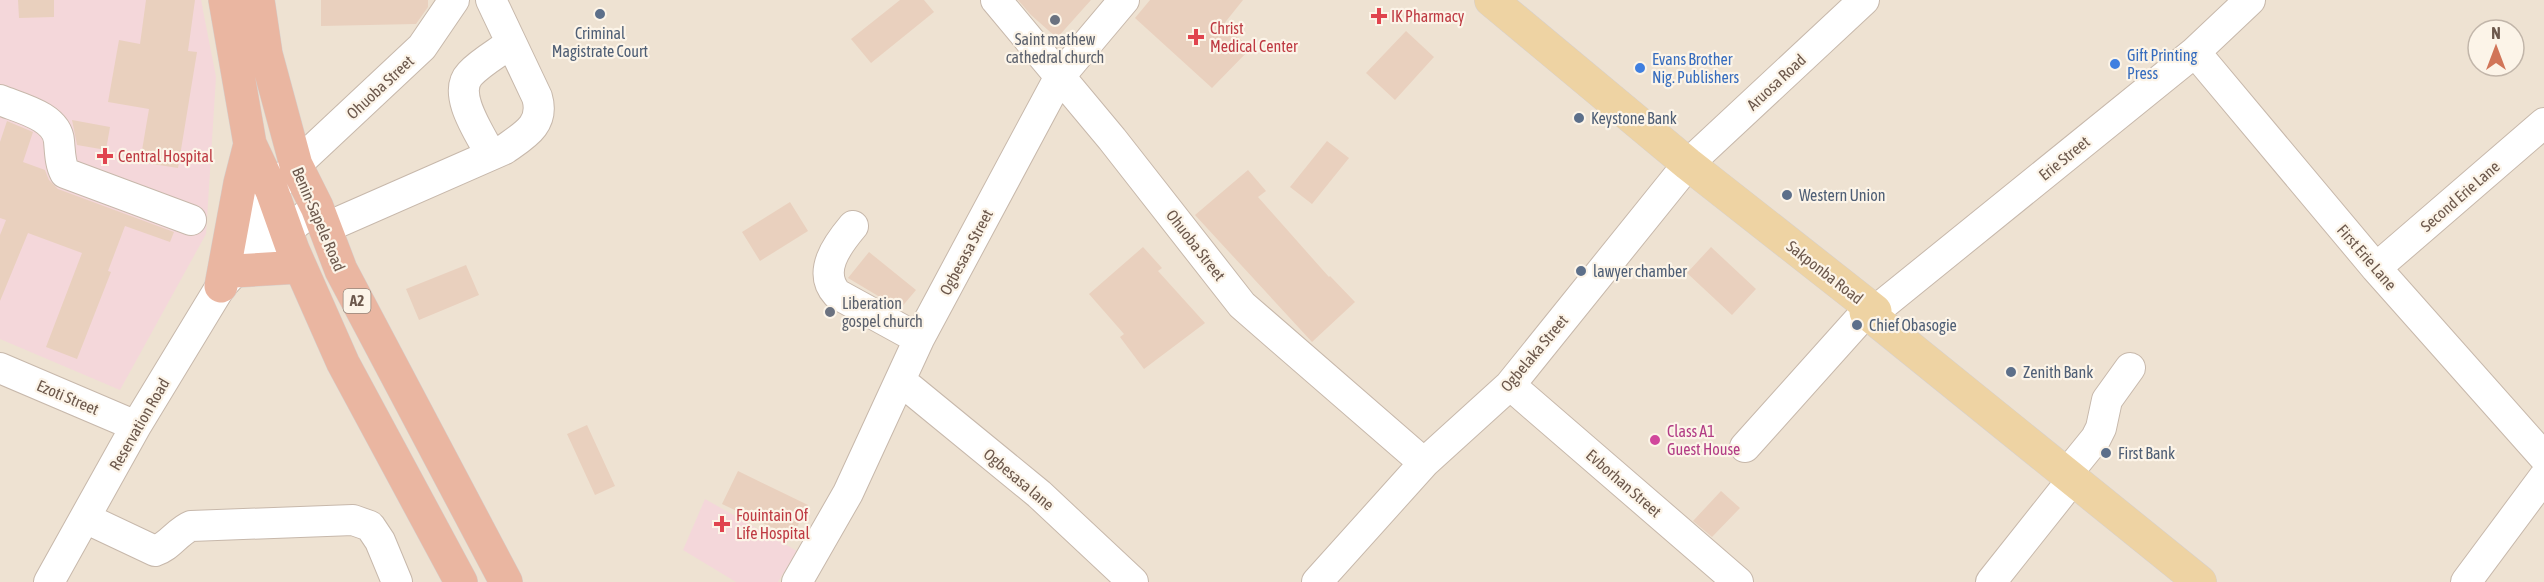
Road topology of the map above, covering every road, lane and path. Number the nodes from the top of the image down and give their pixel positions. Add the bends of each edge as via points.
1 (225, 0) edge
2 (258, 0) edge
3 (454, 0) edge
4 (491, 0) edge
5 (996, 0) edge
6 (1124, 0) edge
7 (1491, 0) edge
8 (1864, 0) edge
9 (2250, 0) edge
10 (511, 43) junction
11 (2195, 52) junction
12 (1060, 76) junction
13 (0, 100) edge
14 (2544, 123) edge
15 (250, 144) junction
16 (491, 154) junction
17 (296, 165) junction
18 (1688, 165) junction
19 (272, 191) junction
20 (321, 217) junction
21 (191, 220) dead end
22 (853, 226) dead end
23 (287, 230) junction
24 (300, 267) junction
25 (2376, 268) junction
26 (228, 279) junction
27 (1870, 311) junction
28 (919, 339) junction
29 (0, 368) edge
30 (2130, 368) dead end
31 (901, 381) junction
32 (1510, 385) junction
33 (136, 426) junction
34 (1745, 447) dead end
35 (2544, 458) edge
36 (1424, 463) junction
37 (2544, 477) edge
38 (2069, 478) junction
39 (85, 518) junction
40 (1721, 577) edge
41 (49, 582) edge
42 (397, 582) edge
43 (461, 582) edge
44 (506, 582) edge
45 (797, 582) edge
46 (1133, 582) edge
47 (1317, 582) edge
48 (1991, 582) edge
49 (2200, 582) edge
50 (2466, 582) edge

1 - 15 highway, Benin-Sapele Road / A2
2 - 17 highway, Benin-Sapele Road / A2 via 266,54
3 - 17 street, Ohuoba Street via 422,47
4 - 10 street
5 - 12 street, Ohuoba Street
6 - 12 street, Ogbesasa Street
7 - 18 main road, Sakponba Road
8 - 18 street, Aruosa Road
9 - 11 street, Erie Street
10 - 16 street via 470,74 463,89 468,110
10 - 16 street, Reservation Road via 537,97 540,114 531,131
11 - 25 street, First Erie Lane
11 - 27 street, Erie Street
12 - 28 street, Ogbesasa Street
12 - 36 street, Ohuoba Street via 1242,305
13 - 21 street via 55,126 65,173
14 - 25 street, Second Erie Lane
15 - 19 highway, Benin-Sapele Road / A2
15 - 26 highway via 240,183
16 - 20 street, Reservation Road
17 - 19 street, Reservation Road
17 - 20 highway, Benin-Sapele Road / A2
18 - 27 main road, Sakponba Road
18 - 32 street, Ogbelaka Street
19 - 23 highway, Benin-Sapele Road / A2
19 - 26 street, Reservation Road
20 - 23 street, Reservation Road
20 - 44 highway, Benin-Sapele Road / A2 via 341,270
22 - 28 street via 828,265 830,286 837,294
23 - 24 highway, Benin-Sapele Road / A2
23 - 26 street, Reservation Road
24 - 26 highway
24 - 43 highway, Benin-Sapele Road / A2 via 343,363
25 - 35 street, First Erie Lane
26 - 33 street, Reservation Road
27 - 34 street, Erie Street
27 - 38 main road, Sakponba Road
28 - 31 street, Ogbesasa Street
29 - 33 street, Ezoti Street
30 - 38 street via 2107,400 2096,438
31 - 45 street, Ogbesasa Street via 848,492
31 - 46 street, Ogbesasa lane via 1039,495
32 - 36 street, Ogbelaka Street
32 - 40 street, Evborhan Street
33 - 39 street, Reservation Road
36 - 47 street, Ogbelaka Street
37 - 50 street
38 - 48 street
38 - 49 main road, Sakponba Road
39 - 41 street, Reservation Road
39 - 42 street via 155,551 191,526 353,520 370,526

